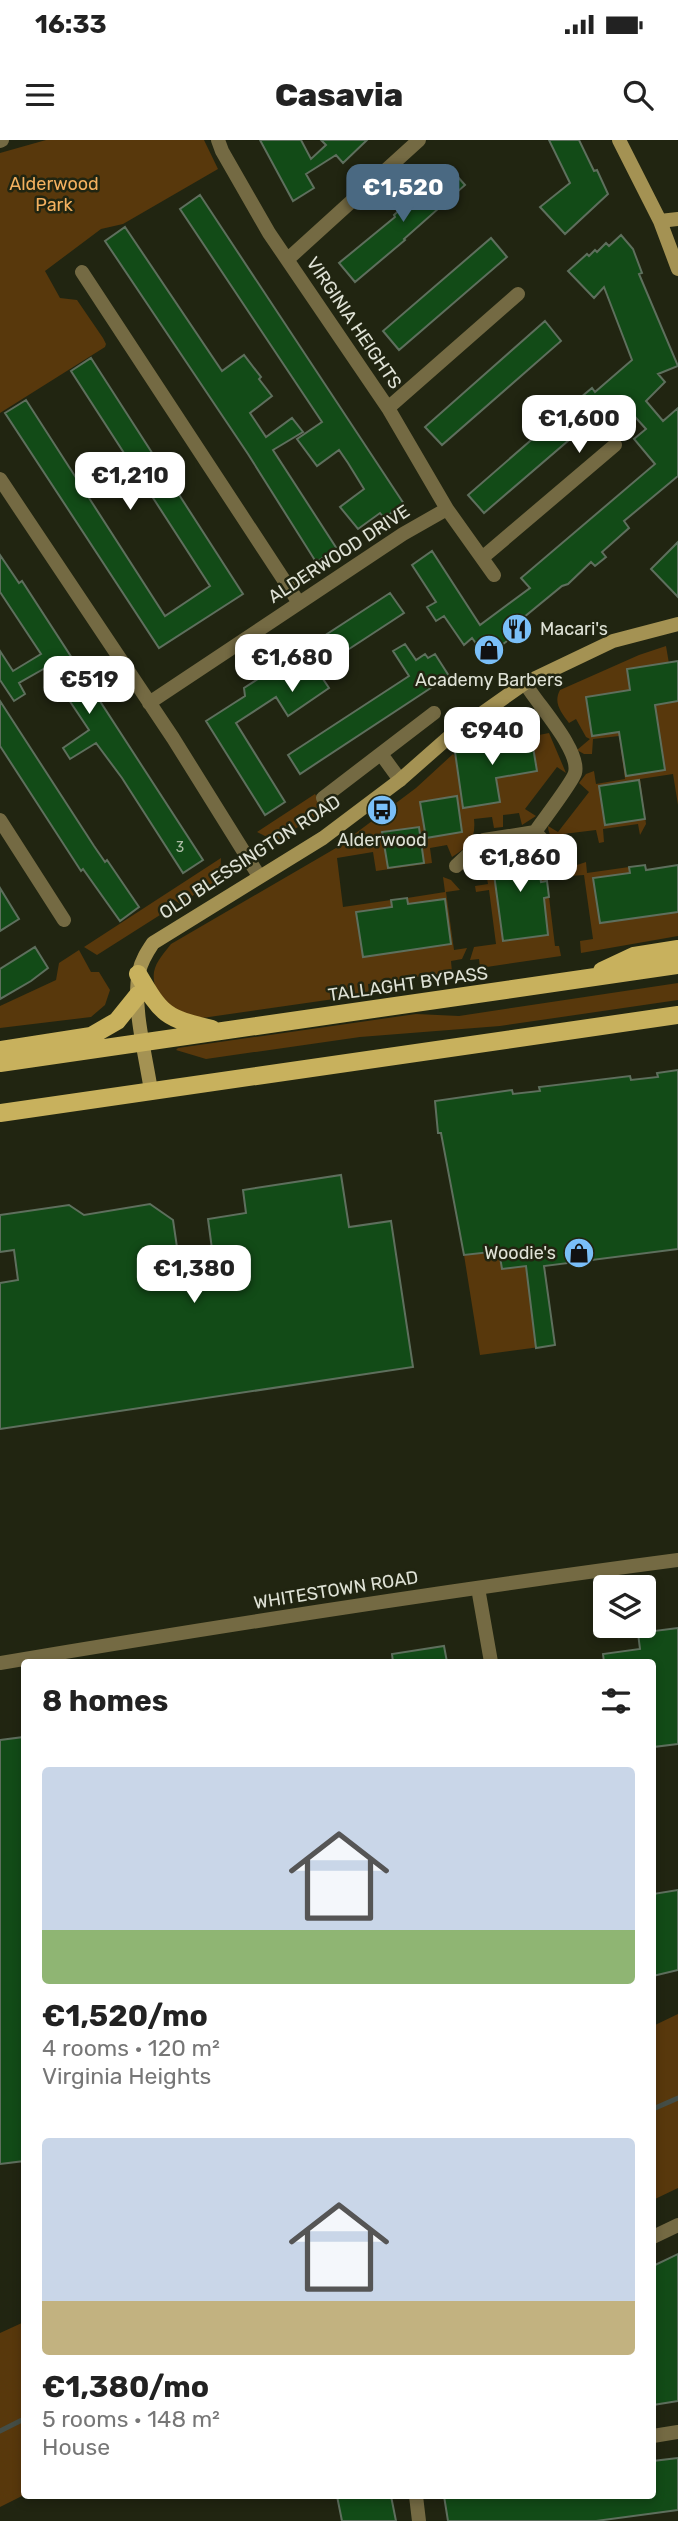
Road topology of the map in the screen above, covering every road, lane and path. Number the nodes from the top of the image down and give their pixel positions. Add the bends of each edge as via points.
1 (218, 140) edge
2 (419, 140) edge
3 (619, 140) edge
4 (678, 219) edge
5 (660, 221) junction
6 (288, 260) junction
7 (678, 269) edge
8 (82, 272) dead end
9 (517, 294) dead end
10 (388, 408) junction
11 (614, 445) dead end
12 (3, 489) edge
13 (447, 509) junction
14 (482, 558) junction
15 (494, 575) dead end
16 (299, 603) junction
17 (678, 624) edge
18 (525, 683) junction
19 (149, 703) junction
20 (434, 713) dead end
21 (381, 754) junction
22 (400, 780) junction
23 (323, 798) dead end
24 (0, 820) edge
25 (535, 832) junction
26 (560, 858) dead end
27 (456, 866) dead end
28 (259, 876) junction
29 (64, 920) dead end
30 (678, 949) edge
31 (678, 965) edge
32 (138, 974) junction
33 (586, 978) junction
34 (138, 995) junction
35 (678, 1015) edge
36 (225, 1032) junction
37 (144, 1043) junction
38 (0, 1050) edge
39 (0, 1063) edge
40 (151, 1091) junction
41 (0, 1113) edge
42 (678, 1560) edge
43 (478, 1588) junction
44 (21, 1659) edge
45 (23, 1659) edge
46 (490, 1659) edge
47 (0, 1663) edge
48 (678, 2225) edge
49 (656, 2236) edge
50 (678, 2432) edge
51 (656, 2435) edge
52 (416, 2499) edge
53 (419, 2521) edge

1 - 6 street, VIRGINIA HEIGHTS
2 - 6 street, VIRGINIA HEIGHTS
3 - 5 street
4 - 5 street
5 - 7 street
6 - 10 street, VIRGINIA HEIGHTS
8 - 16 street
9 - 10 street, VIRGINIA HEIGHTS
10 - 13 street, VIRGINIA HEIGHTS
11 - 14 street
12 - 19 street
13 - 14 street, VIRGINIA HEIGHTS
13 - 16 street, ALDERWOOD DRIVE
14 - 15 street, VIRGINIA HEIGHTS
16 - 19 street, ALDERWOOD DRIVE
17 - 18 street, OLD BLESSINGTON ROAD via 613,641
18 - 22 street, OLD BLESSINGTON ROAD via 450,736
18 - 25 street via 557,726 575,773
19 - 28 street
20 - 21 street
21 - 22 street
21 - 23 street
22 - 28 street, OLD BLESSINGTON ROAD via 323,838
24 - 29 street
25 - 26 street
25 - 27 street via 484,840
28 - 32 street, OLD BLESSINGTON ROAD via 153,943
30 - 33 main road via 634,956
31 - 33 main road, TALLAGHT BYPASS
32 - 34 street, OLD BLESSINGTON ROAD
32 - 36 main road via 166,1015
33 - 36 main road, TALLAGHT BYPASS
34 - 37 street, OLD BLESSINGTON ROAD
34 - 38 main road via 117,1021 91,1036
35 - 40 main road
36 - 37 main road, TALLAGHT BYPASS
37 - 39 main road, TALLAGHT BYPASS
37 - 40 street, OLD BLESSINGTON ROAD
40 - 41 main road
42 - 43 street, WHITESTOWN ROAD
43 - 45 street, WHITESTOWN ROAD
43 - 46 street
44 - 47 street, WHITESTOWN ROAD
48 - 49 street
50 - 51 street
52 - 53 street

